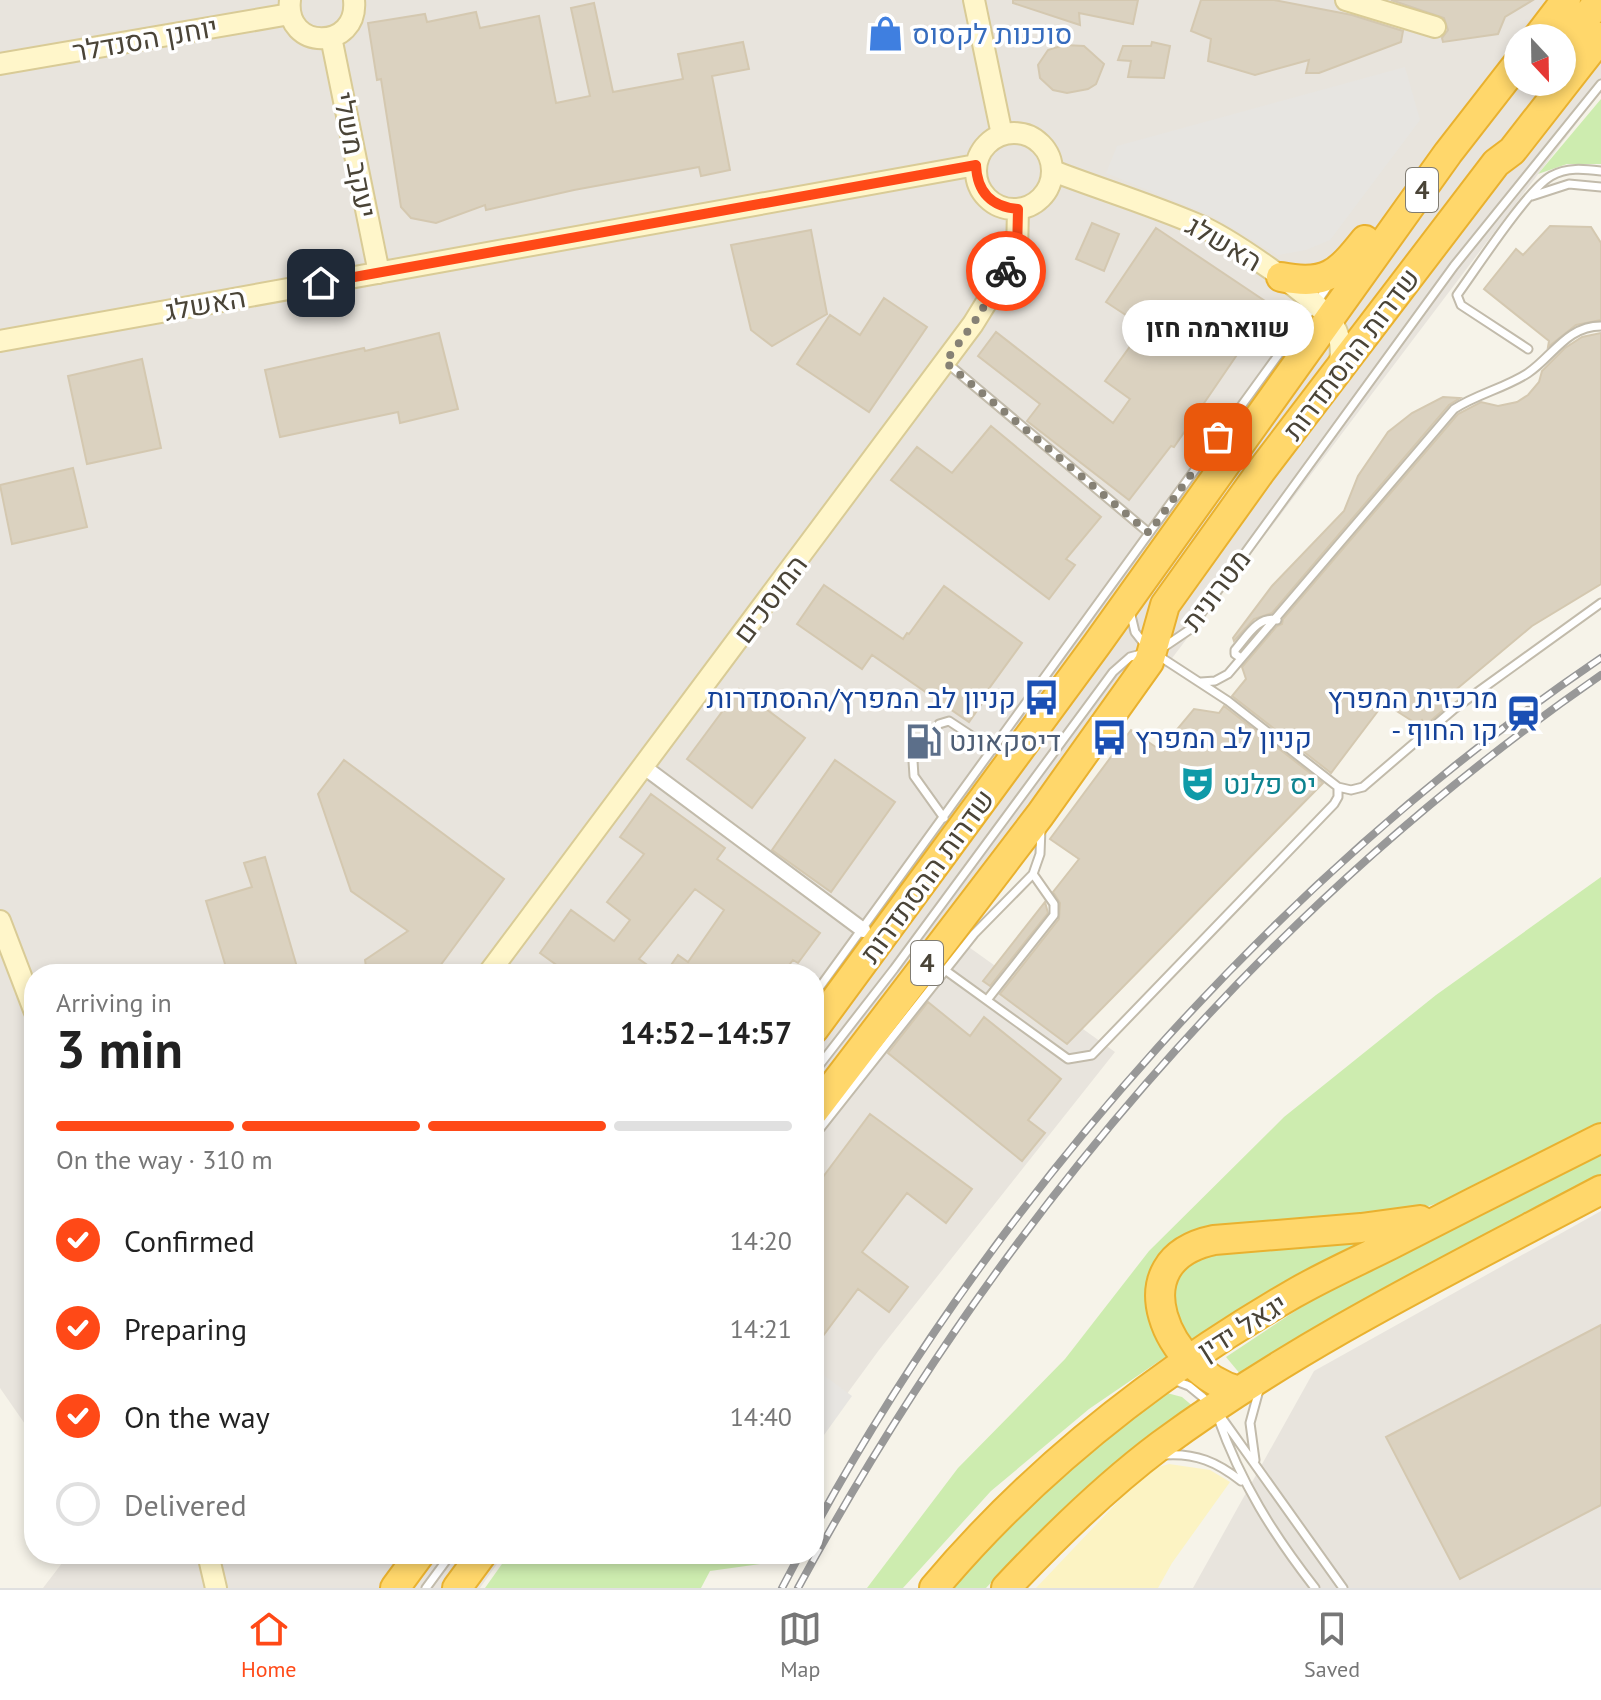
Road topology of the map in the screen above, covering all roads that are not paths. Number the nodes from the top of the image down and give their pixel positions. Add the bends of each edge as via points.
1 (974, 0) edge
2 (1346, 0) edge
3 (1599, 0) edge
4 (360, 1) edge
5 (1564, 2) edge
6 (290, 7) edge
7 (1548, 24) edge
8 (1435, 27) dead end
9 (1576, 32) edge
10 (331, 37) junction
11 (1601, 37) edge
12 (1601, 59) edge
13 (1576, 61) edge
14 (0, 64) edge
15 (1576, 72) edge
16 (1504, 81) edge
17 (1601, 84) edge
18 (1542, 96) edge
19 (1002, 135) junction
20 (1448, 153) junction
21 (976, 165) junction
22 (1053, 171) junction
23 (1601, 171) edge
24 (1601, 187) edge
25 (1530, 197) junction
26 (1018, 209) junction
27 (1342, 269) junction
28 (379, 273) junction
29 (1281, 277) junction
30 (1322, 311) junction
31 (1601, 326) edge
32 (0, 341) edge
33 (1528, 349) dead end
34 (945, 362) junction
35 (1337, 371) junction
36 (1149, 533) junction
37 (1132, 593) junction
38 (1601, 603) edge
39 (1153, 652) junction
40 (1195, 680) junction
41 (993, 750) junction
42 (644, 767) junction
43 (1338, 787) junction
44 (1040, 815) junction
45 (944, 818) junction
46 (1033, 874) junction
47 (894, 905) junction
48 (0, 921) edge
49 (863, 930) junction
50 (496, 964) edge
51 (945, 970) junction
52 (824, 982) edge
53 (24, 984) edge
54 (987, 1000) junction
55 (824, 1014) edge
56 (824, 1059) edge
57 (824, 1098) edge
58 (824, 1123) edge
59 (1601, 1138) edge
60 (1601, 1190) edge
61 (1460, 1209) junction
62 (1207, 1359) junction
63 (1268, 1373) junction
64 (1161, 1379) junction
65 (1239, 1391) junction
66 (1215, 1408) junction
67 (1143, 1459) junction
68 (1256, 1466) junction
69 (1244, 1483) junction
70 (210, 1564) edge
71 (413, 1564) edge
72 (444, 1564) edge
73 (475, 1564) edge
74 (216, 1588) edge
75 (395, 1588) edge
76 (426, 1588) edge
77 (457, 1588) edge
78 (934, 1588) edge
79 (1006, 1588) edge
80 (1315, 1588) edge
81 (1343, 1588) edge

1 - 19 street
2 - 8 street
3 - 9 highway
4 - 10 street via 346,28
5 - 7 highway
6 - 10 street via 302,33
6 - 14 street, יוחנן הסנדלר
10 - 28 street, יעקב משלי
11 - 13 highway
12 - 15 highway
16 - 20 highway, שדרות ההסתדרות / 4
17 - 39 lane, מטרונית via 1454,266 1189,630
18 - 35 highway, שדרות ההסתדרות / 4
19 - 21 street via 985,146
19 - 22 street via 1014,132 1037,140
20 - 27 highway via 1389,209
20 - 30 highway, שדרות ההסתדרות / 4
21 - 26 street via 986,197
21 - 28 street, האשלג
22 - 26 street via 1039,201
22 - 29 street, האשלג via 1199,225
23 - 25 lane via 1558,172
24 - 25 lane via 1569,184
25 - 33 lane via 1457,298
26 - 34 street, המוסכים via 1017,253
27 - 29 highway via 1314,280
27 - 30 lane
28 - 32 street, האשלג
29 - 30 street, האשלג
30 - 35 street via 1341,348
30 - 36 lane
30 - 37 highway, שדרות ההסתדרות / 4
31 - 40 lane via 1572,334 1529,372 1454,409 1277,620 1260,622 1235,650 1241,658 1228,674 1208,682
34 - 36 lane
34 - 42 street, המוסכים
35 - 39 highway, שדרות ההסתדרות / 4 via 1165,605
36 - 41 lane
37 - 39 lane via 1132,624
37 - 47 highway, שדרות ההסתדרות / 4
38 - 43 lane via 1454,709 1363,787
39 - 40 lane
39 - 44 highway, שדרות ההסתדרות / 4
39 - 56 lane, מטרונית via 1130,657 1113,672
40 - 43 lane
41 - 45 lane
41 - 45 lane via 949,721 939,724 913,761 914,776
42 - 49 street
42 - 50 street, המוסכים
43 - 54 lane via 1334,804 1092,1055 1068,1059
44 - 46 lane via 1040,854
44 - 57 highway, שדרות ההסתדרות / 4
45 - 47 lane
46 - 51 lane
46 - 54 lane via 1054,904 1054,915
47 - 49 lane
47 - 55 highway, שדרות ההסתדרות / 4
48 - 53 street
49 - 52 lane
51 - 54 lane
51 - 58 lane
59 - 61 highway, יגאל ידין
60 - 63 highway, יגאל ידין
61 - 62 highway, יגאל ידין via 1295,1294
61 - 62 highway via 1390,1225 1214,1240 1188,1250 1167,1270 1161,1296 1165,1322 1178,1347
62 - 64 highway, יגאל ידין
62 - 65 highway
62 - 66 lane
63 - 65 highway, יגאל ידין
63 - 68 lane via 1250,1423
64 - 66 lane via 1189,1386
64 - 78 highway, יגאל ידין via 1083,1438 1004,1509
65 - 66 highway, יגאל ידין
66 - 67 highway, יגאל ידין
66 - 68 lane
66 - 69 lane
67 - 69 lane via 1194,1456 1214,1462
67 - 79 highway, יגאל ידין
68 - 81 lane
69 - 80 lane
70 - 74 street
71 - 75 highway
72 - 76 lane
73 - 77 highway

